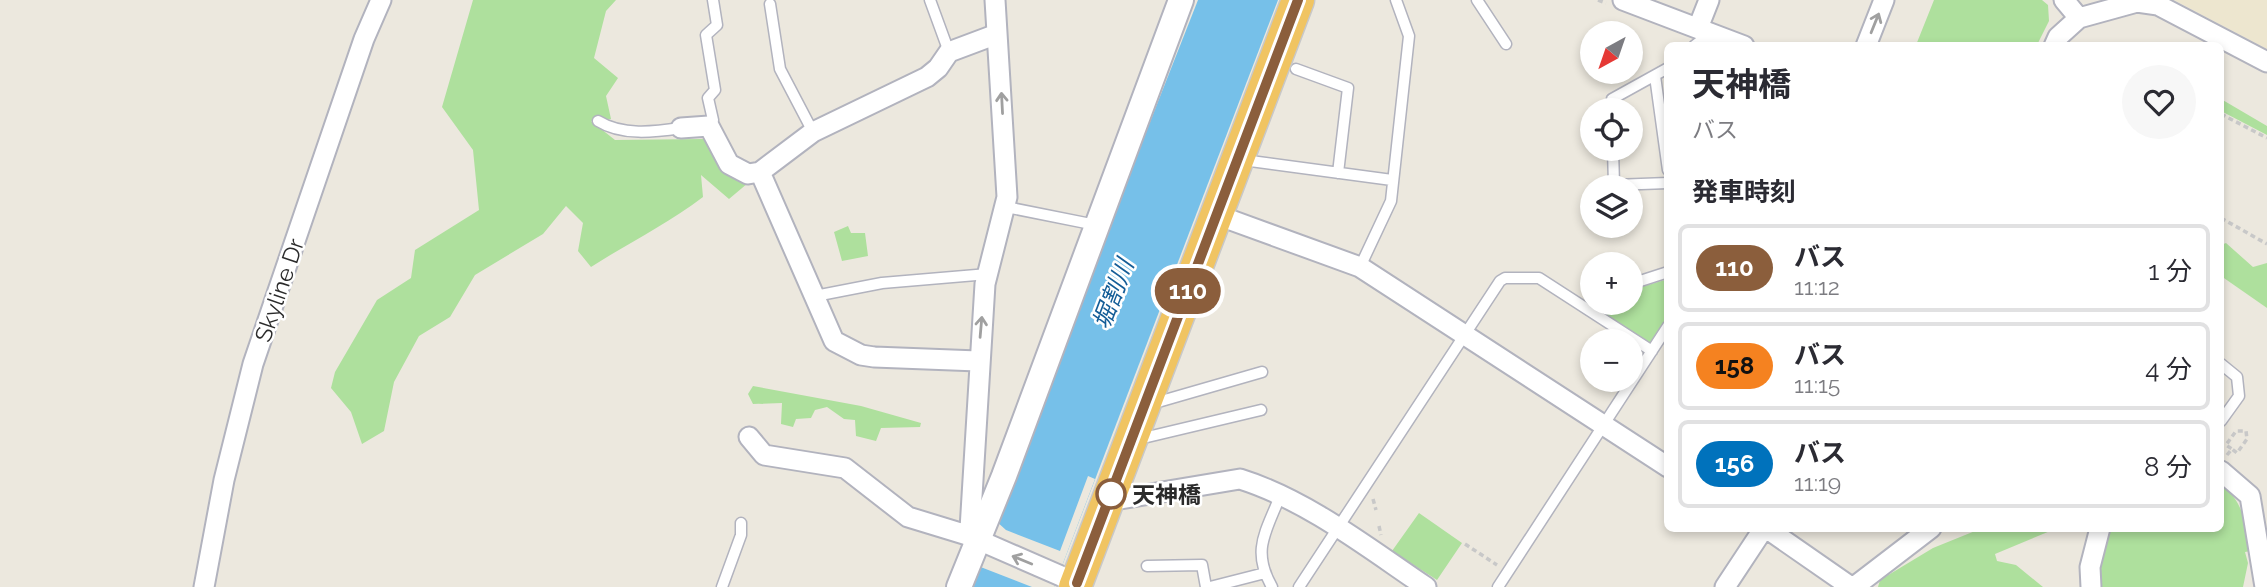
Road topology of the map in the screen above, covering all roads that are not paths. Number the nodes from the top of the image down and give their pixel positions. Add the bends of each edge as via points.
1 (381, 0) edge
2 (930, 0) edge
3 (995, 0) edge
4 (1181, 0) edge
5 (1298, 0) edge
6 (1396, 0) edge
7 (1477, 0) edge
8 (1623, 0) edge
9 (1709, 0) edge
10 (1884, 0) edge
11 (713, 1) edge
12 (770, 4) dead end
13 (2070, 6) edge
14 (997, 34) junction
15 (1717, 40) edge
16 (1868, 42) edge
17 (2056, 42) edge
18 (1506, 44) dead end
19 (949, 52) junction
20 (2267, 62) edge
21 (1296, 69) dead end
22 (1664, 70) edge
23 (1655, 76) junction
24 (1614, 98) edge
25 (598, 121) dead end
26 (709, 126) junction
27 (681, 128) joint
28 (813, 132) junction
29 (1664, 141) edge
30 (1238, 159) junction
31 (1613, 161) edge
32 (761, 172) junction
33 (1338, 173) junction
34 (1392, 180) junction
35 (1664, 183) edge
36 (1006, 207) junction
37 (1217, 215) junction
38 (1097, 225) junction
39 (1360, 267) junction
40 (1664, 273) edge
41 (988, 274) junction
42 (1643, 280) edge
43 (815, 296) junction
44 (1580, 300) edge
45 (1603, 315) edge
46 (1664, 332) edge
47 (1466, 334) junction
48 (1652, 351) junction
49 (978, 361) junction
50 (2224, 367) edge
51 (1262, 372) dead end
52 (1145, 405) junction
53 (1261, 410) dead end
54 (2224, 417) edge
55 (1604, 425) junction
56 (749, 437) dead end
57 (1132, 440) junction
58 (1664, 464) edge
59 (2224, 467) edge
60 (1280, 496) junction
61 (1108, 501) junction
62 (741, 523) dead end
63 (1338, 528) junction
64 (1762, 532) edge
65 (1771, 532) edge
66 (1926, 532) edge
67 (2099, 532) edge
68 (982, 543) junction
69 (1147, 566) dead end
70 (1265, 573) junction
71 (1070, 581) edge
72 (204, 587) edge
73 (722, 587) edge
74 (959, 587) edge
75 (1208, 587) edge
76 (1272, 587) edge
77 (1299, 587) edge
78 (1426, 587) edge
79 (1498, 587) edge
80 (1726, 587) edge
81 (1852, 587) edge
82 (2091, 587) edge
83 (2265, 587) edge

1 - 72 street, Skyline Dr via 253,364
2 - 19 lane
3 - 14 street
4 - 38 street
5 - 30 highway
6 - 34 lane via 1409,36
7 - 18 lane
8 - 15 street
9 - 15 street
16 -> 10 street
11 - 26 lane via 717,25 706,35 715,90 708,98 713,120
12 - 28 lane via 780,69
13 - 17 street
13 - 20 street via 2158,5
14 - 19 street
36 -> 14 street
19 - 28 street via 927,77
21 - 33 lane via 1348,88
22 - 23 lane
23 - 24 lane
23 - 29 lane
25 - 27 lane via 628,131
26 - 27 street
26 - 32 street via 729,164 748,174
28 - 32 street
30 - 33 lane
30 - 37 highway
31 - 35 lane via 1614,185
32 - 43 street
33 - 34 lane
34 - 39 lane via 1391,201
36 - 38 lane
36 - 41 street
37 - 39 street
37 - 52 highway
38 - 68 street
39 - 47 street
40 - 42 lane
41 - 43 lane via 882,283
49 -> 41 street
43 - 49 street via 834,341 861,355
44 - 47 lane via 1539,278 1506,278
45 - 48 lane
46 - 48 lane
47 - 55 street
47 - 63 lane
48 - 55 lane
49 - 68 street via 970,529
50 - 54 lane via 2236,377 2239,396
51 - 52 lane
52 - 57 highway
53 - 57 lane
55 - 58 street
55 - 79 lane
56 - 68 street via 764,455 845,468 908,517
57 - 61 highway
59 - 83 street via 2250,496
60 - 61 street via 1258,485 1227,479
60 - 63 street
60 - 70 lane via 1259,552
61 - 71 highway
62 - 73 lane
63 - 77 lane
63 - 78 street
64 - 80 street
65 - 81 street
66 - 81 street
67 - 82 street via 2091,560
71 -> 68 street
68 - 74 street
69 - 75 lane via 1202,565
70 - 75 lane
70 - 76 lane

